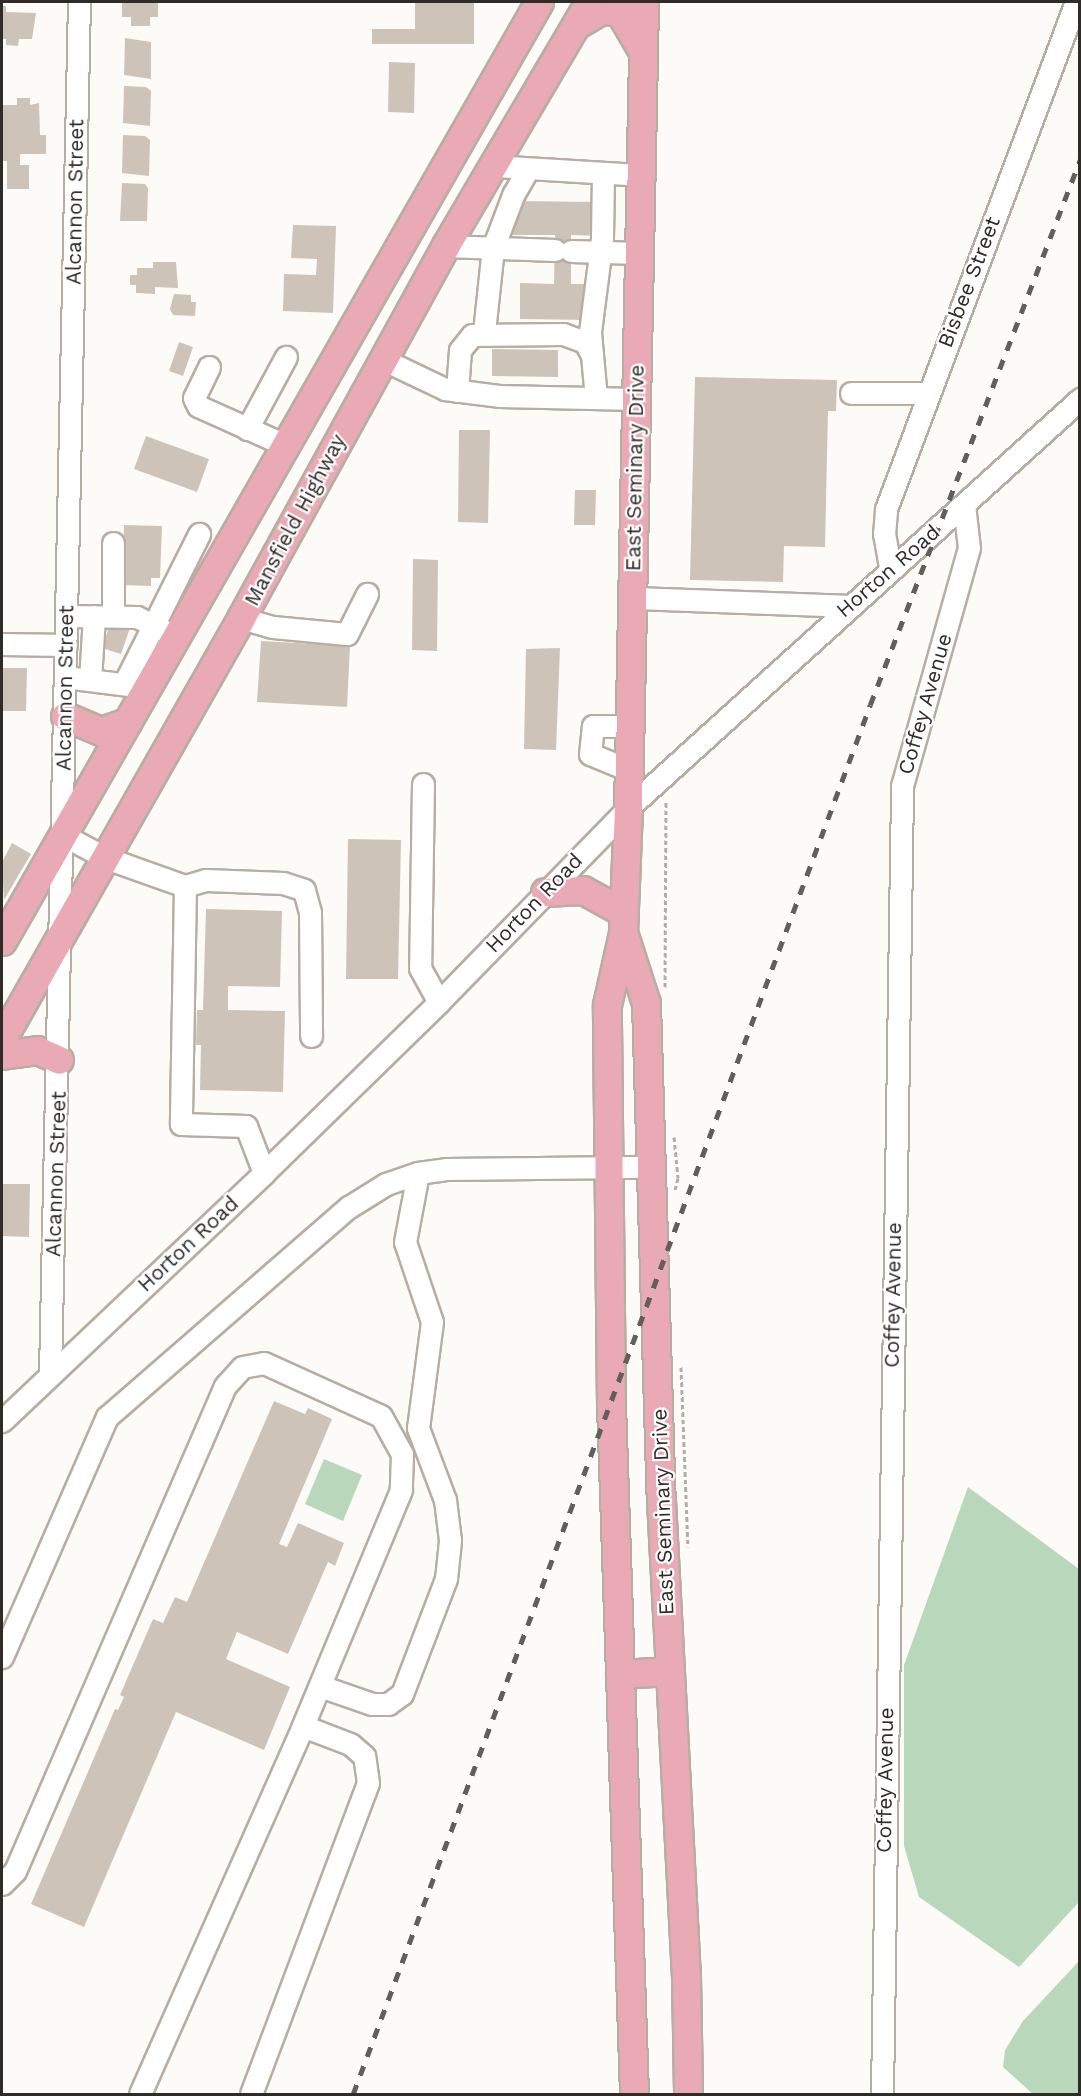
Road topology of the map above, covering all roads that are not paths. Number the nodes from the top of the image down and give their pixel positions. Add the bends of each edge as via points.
1 (79, 2) edge
2 (539, 2) edge
3 (589, 2) edge
4 (644, 2) edge
5 (1076, 2) edge
6 (575, 26) junction
7 (643, 53) junction
8 (494, 166) junction
9 (528, 169) junction
10 (603, 173) junction
11 (640, 175) junction
12 (445, 246) junction
13 (493, 248) junction
14 (597, 251) junction
15 (639, 253) junction
16 (484, 332) junction
17 (592, 355) junction
18 (286, 357) dead end
19 (382, 359) junction
20 (208, 367) dead end
21 (457, 391) junction
22 (851, 393) dead end
23 (927, 393) junction
24 (596, 398) junction
25 (636, 399) junction
26 (1080, 399) edge
27 (247, 429) junction
28 (285, 446) junction
29 (963, 505) junction
30 (199, 534) dead end
31 (113, 543) dead end
32 (890, 567) junction
33 (367, 594) dead end
34 (632, 598) junction
35 (848, 606) junction
36 (66, 616) junction
37 (104, 616) junction
38 (241, 618) junction
39 (164, 631) junction
40 (2, 644) edge
41 (66, 645) junction
42 (65, 677) junction
43 (90, 680) junction
44 (135, 686) junction
45 (64, 716) junction
46 (127, 722) junction
47 (629, 726) junction
48 (629, 770) junction
49 (423, 784) dead end
50 (628, 808) junction
51 (61, 834) junction
52 (106, 858) junction
53 (186, 886) junction
54 (545, 892) junction
55 (623, 923) junction
56 (4, 932) edge
57 (60, 940) junction
58 (439, 1002) junction
59 (311, 1036) dead end
60 (2, 1039) edge
61 (2, 1055) edge
62 (59, 1060) junction
63 (608, 1167) junction
64 (651, 1167) junction
65 (264, 1173) junction
66 (418, 1173) junction
67 (50, 1374) junction
68 (2, 1421) edge
69 (2, 1657) edge
70 (670, 1671) junction
71 (620, 1674) junction
72 (320, 1686) junction
73 (303, 1726) junction
74 (2, 1884) edge
75 (140, 2094) edge
76 (251, 2094) edge
77 (634, 2094) edge
78 (688, 2094) edge
79 (882, 2094) edge

1 - 36 street, Alcannon Street
2 - 28 main road, Mansfield Highway
3 - 6 main road, Mansfield Highway
4 - 7 main road, East Seminary Drive
5 - 23 street, Bisbee Street
6 - 7 main road via 601,10 619,11
6 - 8 main road, Mansfield Highway
7 - 11 main road, East Seminary Drive
8 - 9 street
8 - 12 main road, Mansfield Highway
9 - 10 street
9 - 13 street via 513,195
10 - 11 street
10 - 14 street via 602,238
11 - 15 main road, East Seminary Drive
12 - 13 street
12 - 19 main road, Mansfield Highway
13 - 14 street
13 - 16 street
14 - 15 street
14 - 17 street via 595,313 590,332
15 - 25 main road, East Seminary Drive
16 - 17 street via 563,334 585,342
16 - 21 street via 472,335 460,350
17 - 24 street
18 - 27 street
19 - 21 street
19 - 38 main road, Mansfield Highway
20 - 27 street via 194,398 198,406
21 - 24 street
22 - 23 street
23 - 32 street, Bisbee Street via 886,509 884,534
24 - 25 street
25 - 34 main road, East Seminary Drive
26 - 29 street, Horton Road
27 - 28 street
28 - 39 main road, Mansfield Highway
29 - 32 street, Horton Road
29 - 79 street, Coffey Avenue via 969,548 902,786
30 - 39 street
31 - 37 street
32 - 35 street, Horton Road
33 - 38 street via 347,634 273,627
34 - 35 street
34 - 47 main road, East Seminary Drive
35 - 50 street, Horton Road
36 - 37 street
36 - 41 street, Alcannon Street
37 - 39 street via 137,617
37 - 43 street
38 - 52 main road, Mansfield Highway
39 - 44 main road, Mansfield Highway
40 - 41 street
41 - 42 street, Alcannon Street
42 - 43 street
42 - 45 street, Alcannon Street
43 - 44 street
44 - 46 main road, Mansfield Highway
45 - 46 main road via 101,731
45 - 51 street, Alcannon Street
46 - 51 main road, Mansfield Highway
47 - 48 main road, East Seminary Drive
47 - 48 street via 593,726 590,754
48 - 50 main road, East Seminary Drive
49 - 58 street via 420,968
50 - 54 street, Horton Road
50 - 55 main road, East Seminary Drive
51 - 52 street
51 - 56 main road, Mansfield Highway
51 - 57 street, Alcannon Street
52 - 53 street
52 - 57 main road, Mansfield Highway
53 - 59 street via 206,880 283,883 304,890 310,912
53 - 65 street via 181,1124 246,1126
54 - 55 main road via 583,890
54 - 58 street, Horton Road
55 - 63 main road, East Seminary Drive via 607,1005
55 - 64 main road, East Seminary Drive via 646,1003
57 - 60 main road, Mansfield Highway
57 - 62 street, Alcannon Street
58 - 65 street, Horton Road
61 - 62 main road via 37,1050
62 - 67 street, Alcannon Street
63 - 64 street
63 - 66 street via 446,1169
63 - 71 main road, East Seminary Drive via 610,1404
64 - 70 main road, East Seminary Drive
65 - 67 street, Horton Road
66 - 69 street via 386,1184 349,1207 106,1418
66 - 72 street via 405,1242 432,1322 418,1428 445,1500 450,1540 446,1579 402,1694 388,1704 372,1704
67 - 68 street, Horton Road
70 - 71 main road
70 - 78 main road, East Seminary Drive
71 - 77 main road, East Seminary Drive
72 - 73 street
72 - 74 street via 401,1490 402,1454 381,1416 264,1363 242,1367 225,1386 15,1871
73 - 75 street
73 - 76 street via 350,1744 364,1756 368,1783

